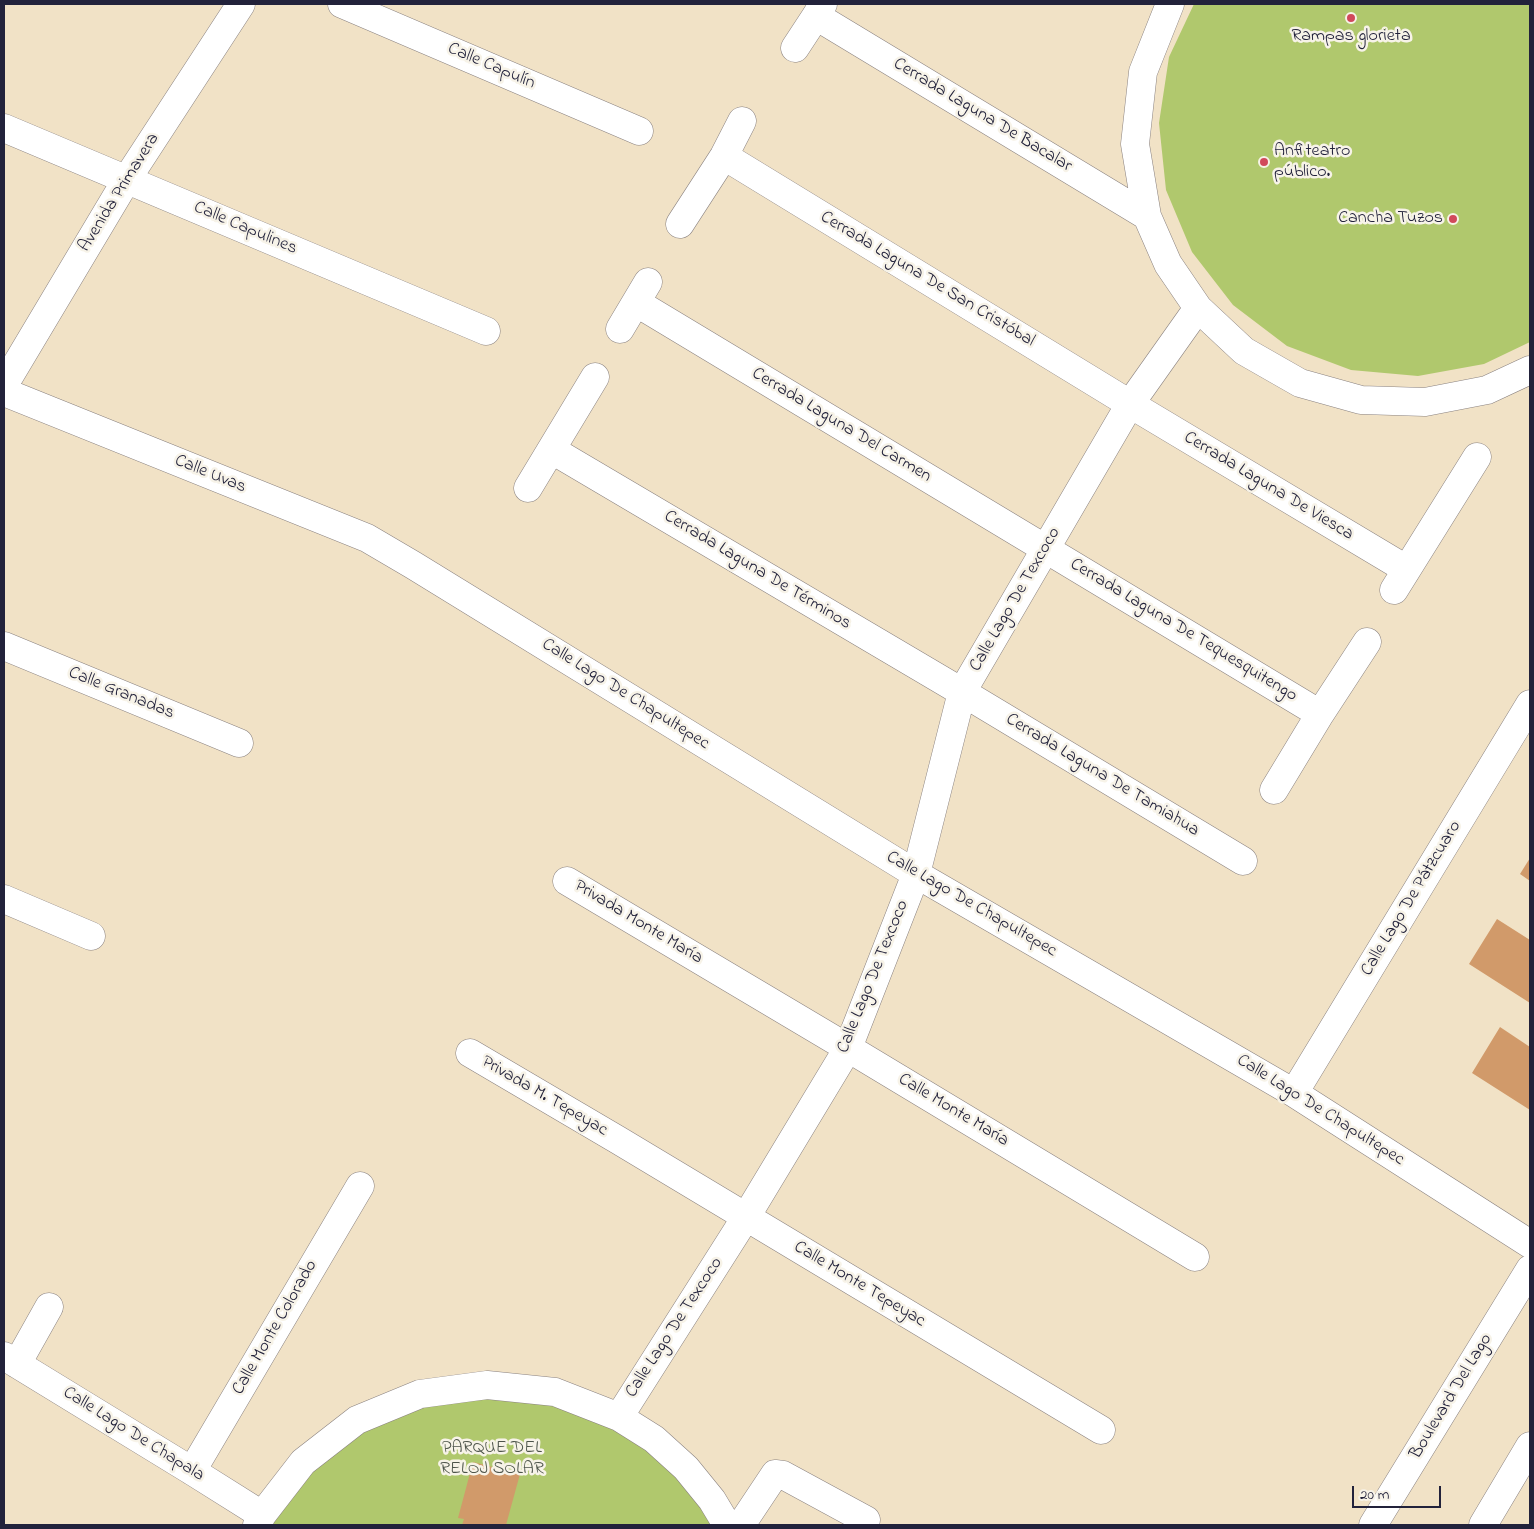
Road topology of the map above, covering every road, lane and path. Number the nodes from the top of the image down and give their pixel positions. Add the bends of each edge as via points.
1 (240, 4) edge
2 (342, 4) edge
3 (1170, 4) edge
4 (820, 10) edge
5 (794, 48) dead end
6 (742, 121) dead end
7 (4, 128) edge
8 (639, 131) dead end
9 (724, 156) junction
10 (127, 179) junction
11 (1147, 216) junction
12 (680, 224) dead end
13 (1198, 308) junction
14 (620, 329) dead end
15 (486, 331) dead end
16 (1530, 370) edge
17 (595, 376) dead end
18 (4, 385) edge
19 (4, 392) edge
20 (1130, 404) junction
21 (552, 450) junction
22 (1477, 457) dead end
23 (528, 488) dead end
24 (1046, 548) junction
25 (413, 564) joint
26 (1367, 642) dead end
27 (4, 646) edge
28 (962, 692) junction
29 (1530, 704) edge
30 (1320, 714) junction
31 (239, 743) dead end
32 (1274, 790) dead end
33 (1243, 860) dead end
34 (916, 874) junction
35 (566, 881) dead end
36 (4, 899) edge
37 (91, 936) dead end
38 (710, 966) joint
39 (848, 1048) junction
40 (470, 1053) dead end
41 (1294, 1093) junction
42 (618, 1140) joint
43 (360, 1186) dead end
44 (746, 1218) junction
45 (1530, 1244) edge
46 (1195, 1257) dead end
47 (1530, 1269) edge
48 (49, 1307) dead end
49 (10, 1360) edge
50 (619, 1417) junction
51 (1101, 1430) dead end
52 (1530, 1446) edge
53 (192, 1471) junction
54 (259, 1520) edge
55 (866, 1520) dead end
56 (727, 1525) edge
57 (740, 1525) edge
58 (1374, 1525) edge
59 (1483, 1525) edge

1 - 10 street, Avenida Primavera
2 - 8 street, Calle Capulín
3 - 11 street via 1143,72 1135,144
4 - 5 street, Cerrada Laguna De Bacalar
4 - 11 street, Cerrada Laguna De Bacalar
6 - 9 street
7 - 10 street, Calle Capulines
9 - 12 street
9 - 20 street, Cerrada Laguna De San Cristóbal
10 - 15 street, Calle Capulines
10 - 18 street, Avenida Primavera
11 - 13 street via 1168,264
13 - 16 street via 1244,351 1300,383 1361,400 1425,402 1487,390
13 - 20 street, Calle Lago De Texcoco
14 - 24 street, Cerrada Laguna Del Carmen via 642,293
17 - 21 street
19 - 25 street, Calle Uvas via 367,538
20 - 22 street, Cerrada Laguna De Viesca via 1400,580
20 - 24 street, Calle Lago De Texcoco
21 - 23 street
21 - 28 street, Cerrada Laguna De Términos
24 - 28 street, Calle Lago De Texcoco
24 - 30 street, Cerrada Laguna De Tequesquitengo
25 - 34 street, Calle Lago De Chapultepec
26 - 30 street
27 - 31 street, Calle Granadas
28 - 33 street, Cerrada Laguna De Tamiahua
28 - 34 street, Calle Lago De Texcoco
29 - 41 street, Calle Lago De Pátzcuaro
30 - 32 street
34 - 39 street, Calle Lago De Texcoco
34 - 41 street, Calle Lago De Chapultepec
35 - 38 street, Privada Monte María
36 - 37 street
38 - 39 street, Calle Monte María
39 - 44 street, Calle Lago De Texcoco
39 - 46 street, Calle Monte María
40 - 42 street, Privada M. Tepeyac
41 - 45 street, Calle Lago De Chapultepec
42 - 44 street, Calle Monte Tepeyac
43 - 53 street, Calle Monte Colorado
44 - 50 street, Calle Lago De Texcoco
44 - 51 street, Calle Monte Tepeyac
47 - 58 street, Boulevard Del Lago
48 - 49 street
49 - 53 street, Calle Lago De Chapala
50 - 54 street via 555,1392 487,1385 420,1394 357,1420 303,1462
50 - 56 street via 654,1439 686,1468
52 - 59 street
53 - 54 street, Calle Lago De Chapala
55 - 57 street via 776,1474

